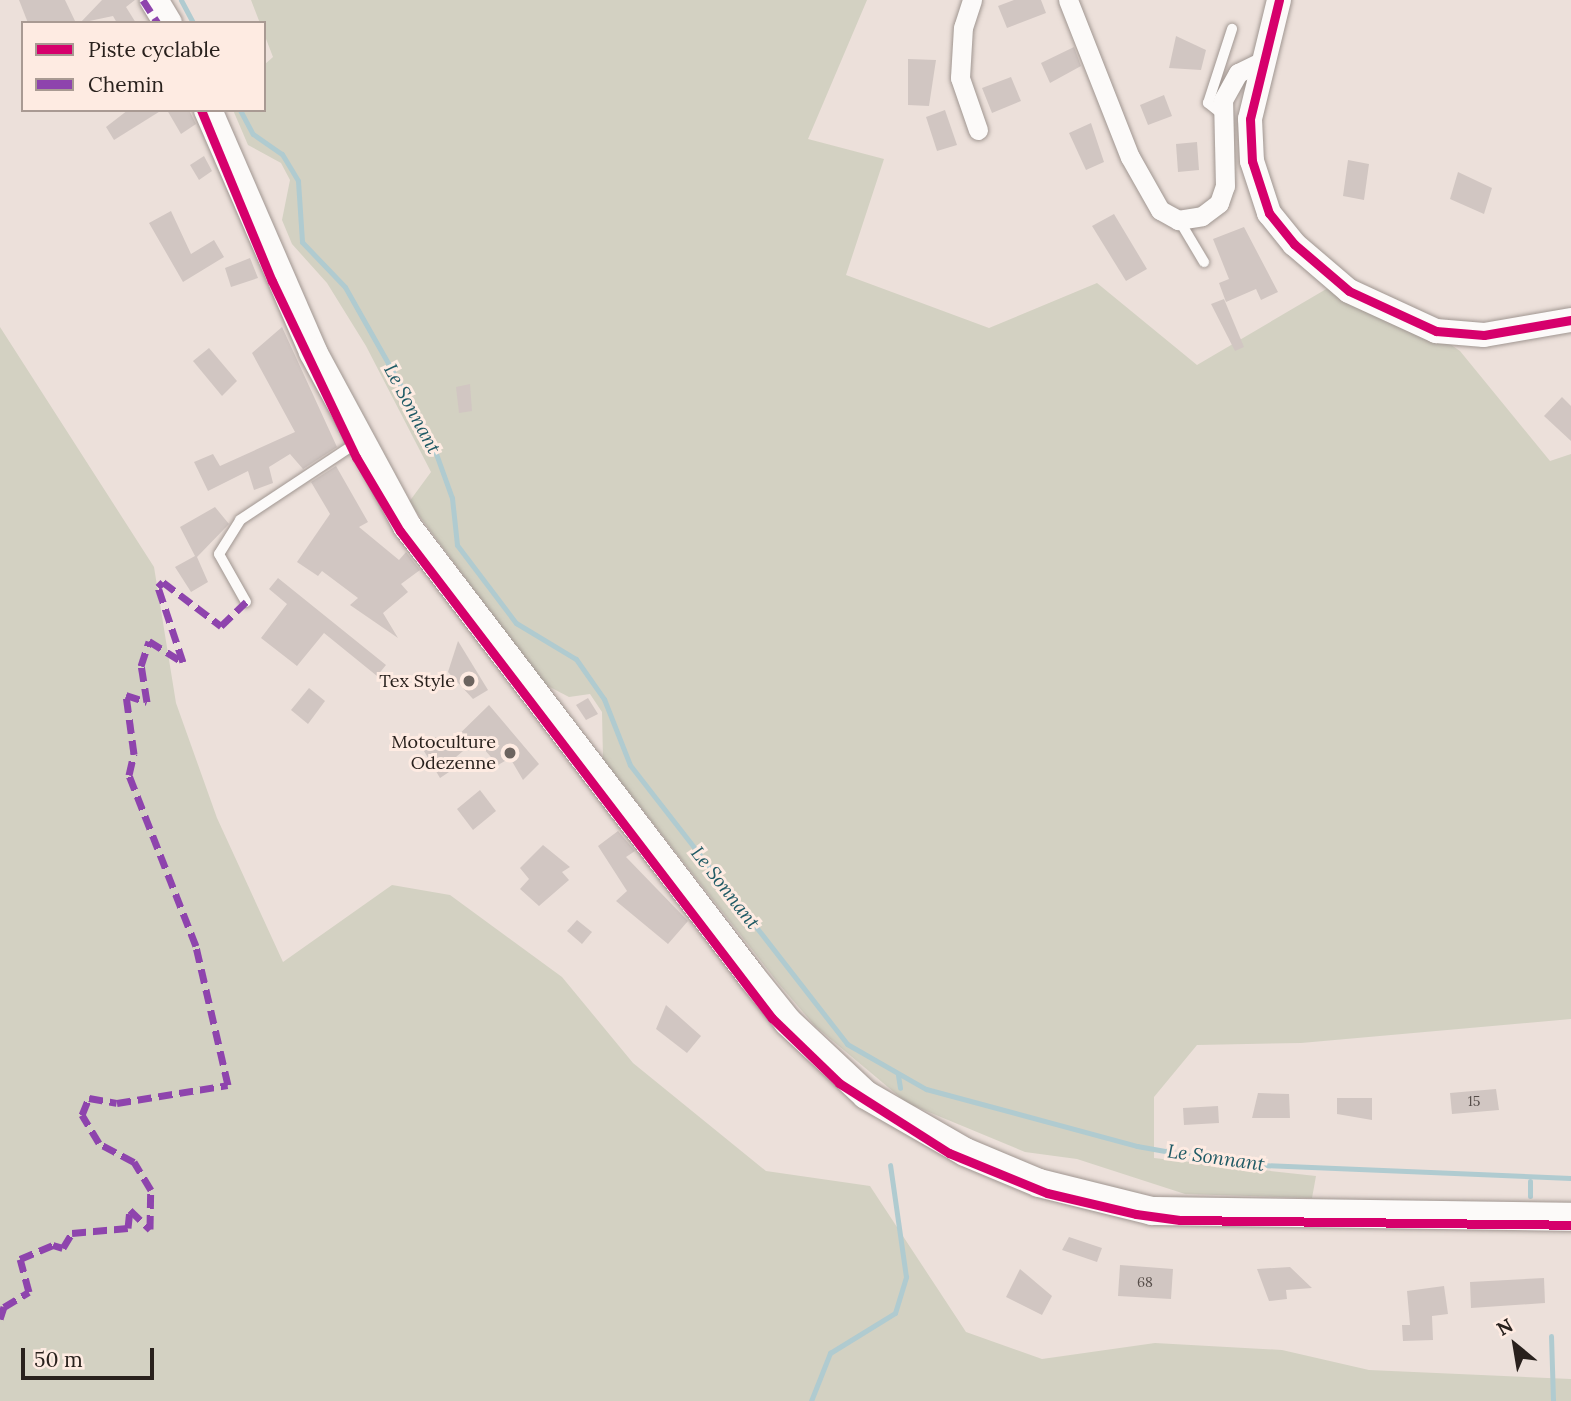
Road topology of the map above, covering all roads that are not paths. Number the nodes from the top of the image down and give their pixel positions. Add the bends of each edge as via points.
1 (972, 0) edge
2 (1068, 0) edge
3 (1279, 0) edge
4 (1232, 29) dead end
5 (1263, 61) junction
6 (209, 112) edge
7 (1223, 114) junction
8 (978, 130) dead end
9 (1178, 219) junction
10 (1204, 262) dead end
11 (1571, 320) edge
12 (358, 442) junction
13 (246, 603) dead end
14 (1571, 1217) edge

1 - 8 street via 963,27 960,78
2 - 9 street via 1130,157 1160,210
3 - 5 street
4 - 7 lane via 1208,103
5 - 7 street via 1238,73
5 - 11 street via 1250,119 1252,161 1269,213 1321,269 1394,317 1436,331 1485,335
6 - 12 main road
7 - 9 street via 1225,186 1219,204 1202,216
9 - 10 lane
12 - 13 lane via 240,520 219,554
12 - 14 main road via 473,619 751,976 820,1053 912,1124 1040,1183 1152,1211

